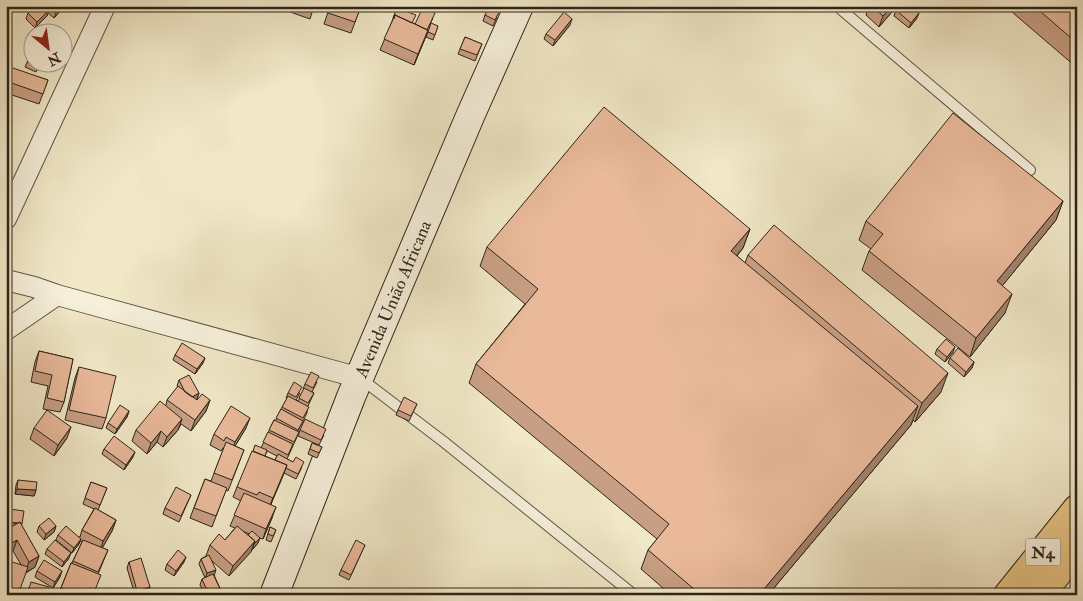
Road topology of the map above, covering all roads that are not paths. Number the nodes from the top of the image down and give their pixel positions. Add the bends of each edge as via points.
1 (105, 6) edge
2 (519, 6) edge
3 (837, 6) edge
4 (1030, 170) dead end
5 (6, 220) edge
6 (6, 280) edge
7 (57, 296) junction
8 (6, 330) edge
9 (360, 378) junction
10 (1077, 509) edge
11 (1077, 549) edge
12 (274, 595) edge
13 (634, 595) edge
14 (1008, 595) edge
15 (1040, 595) edge

1 - 5 street
2 - 9 main road, Avenida União Africana
3 - 4 lane
6 - 7 street
7 - 8 street
7 - 9 street
9 - 12 main road, Avenida União Africana
9 - 13 lane
10 - 14 highway, N4
11 - 15 highway, N4

